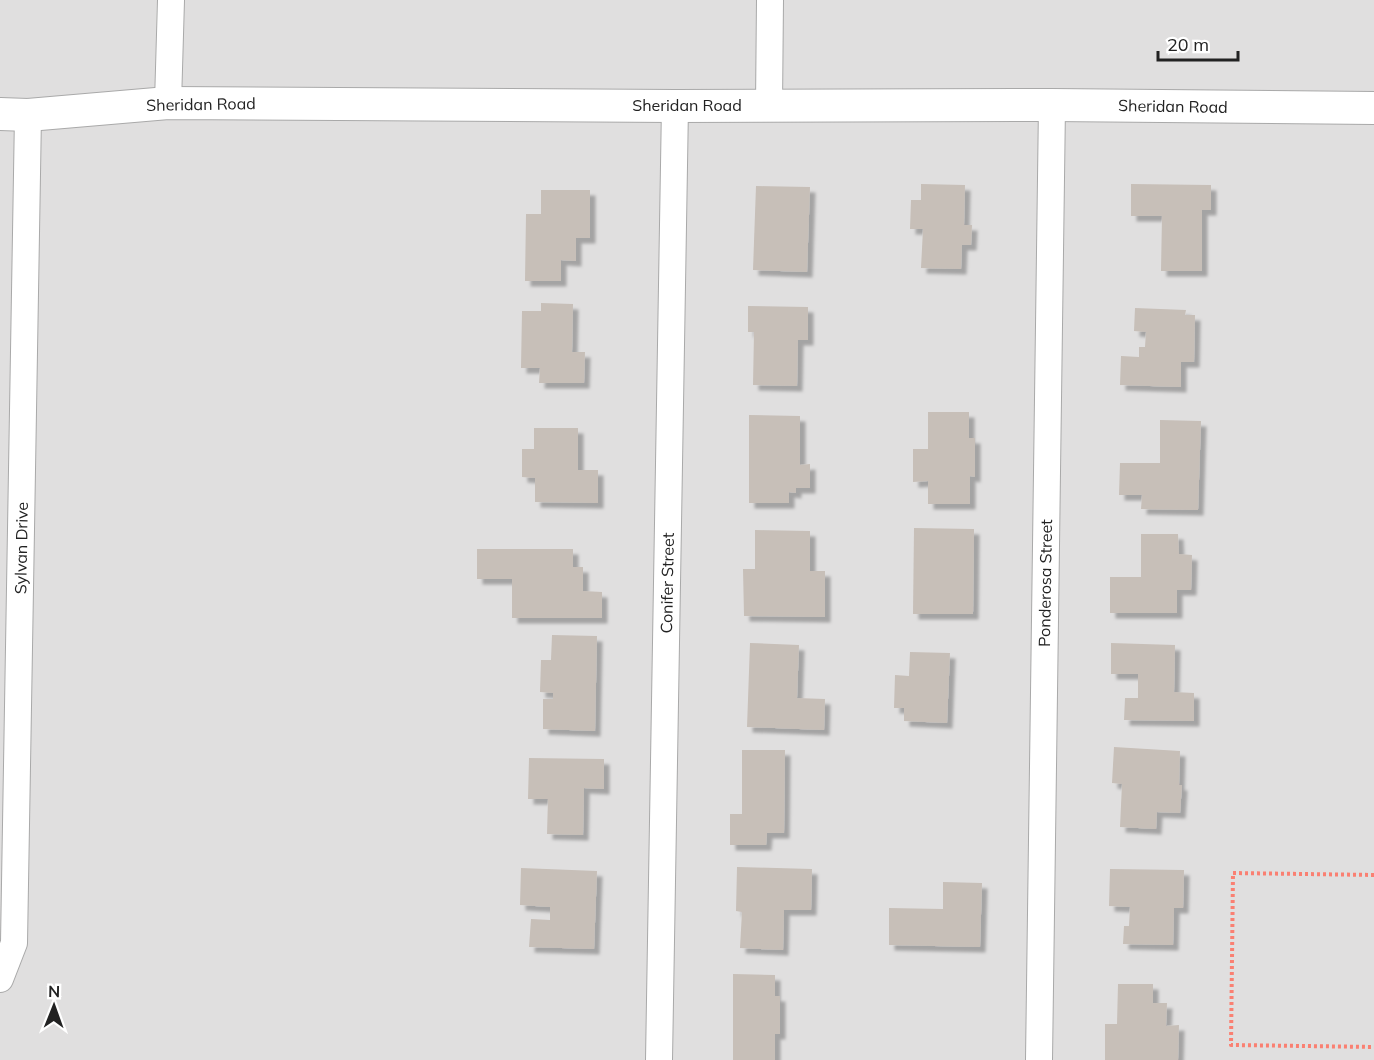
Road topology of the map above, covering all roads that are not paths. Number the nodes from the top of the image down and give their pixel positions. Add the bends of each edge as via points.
1 (171, 0) edge
2 (770, 0) edge
3 (168, 103) junction
4 (769, 105) junction
5 (1052, 105) junction
6 (675, 106) junction
7 (1374, 108) edge
8 (14, 114) edge
9 (0, 979) edge
10 (659, 1060) edge
11 (1038, 1060) edge

1 - 3 street
2 - 4 street
3 - 6 street, Sheridan Road
3 - 8 street, Sheridan Road
4 - 5 street, Sheridan Road
4 - 6 street, Sheridan Road
5 - 7 street, Sheridan Road
5 - 11 street, Ponderosa Street
6 - 10 street, Conifer Street
8 - 9 street, Sylvan Drive via 14,943

